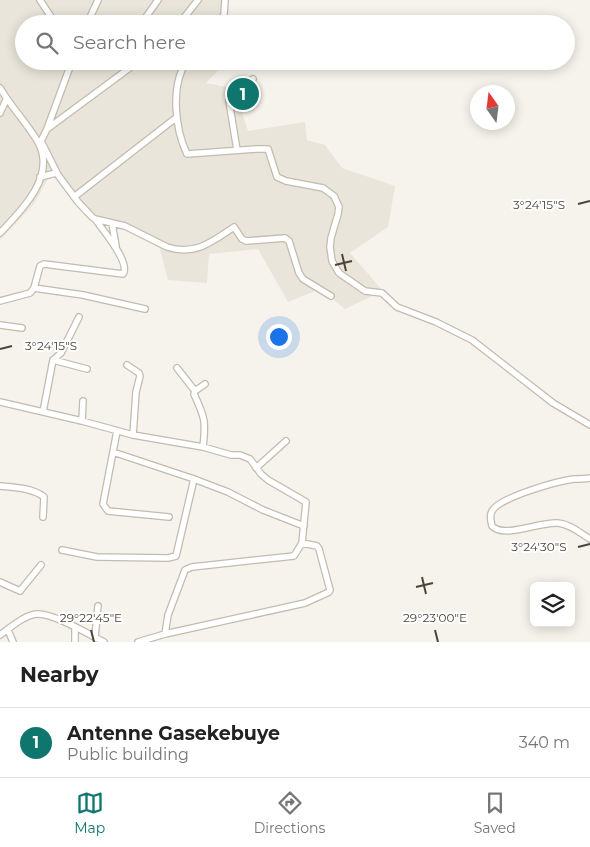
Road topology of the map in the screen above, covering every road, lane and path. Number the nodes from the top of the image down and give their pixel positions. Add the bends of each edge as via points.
1 (40, 0) edge
2 (98, 0) edge
3 (158, 0) edge
4 (198, 0) edge
5 (225, 0) edge
6 (50, 15) edge
7 (91, 15) edge
8 (147, 15) edge
9 (186, 15) edge
10 (224, 15) edge
11 (69, 70) edge
12 (127, 70) edge
13 (181, 70) edge
14 (253, 79) dead end
15 (0, 88) edge
16 (6, 100) junction
17 (0, 113) edge
18 (177, 118) junction
19 (47, 129) junction
20 (40, 143) junction
21 (237, 150) junction
22 (53, 166) junction
23 (42, 170) junction
24 (56, 173) junction
25 (40, 177) junction
26 (74, 197) junction
27 (95, 219) junction
28 (112, 223) junction
29 (0, 233) edge
30 (116, 248) junction
31 (34, 288) junction
32 (331, 296) dead end
33 (0, 301) edge
34 (145, 308) dead end
35 (79, 317) dead end
36 (0, 325) edge
37 (22, 328) dead end
38 (53, 360) junction
39 (127, 366) dead end
40 (177, 368) dead end
41 (87, 369) dead end
42 (205, 384) dead end
43 (195, 391) junction
44 (83, 401) dead end
45 (0, 402) edge
46 (43, 412) junction
47 (82, 421) junction
48 (590, 425) edge
49 (117, 431) junction
50 (132, 435) junction
51 (286, 441) dead end
52 (204, 447) junction
53 (113, 452) junction
54 (256, 468) junction
55 (590, 478) edge
56 (194, 479) junction
57 (0, 486) edge
58 (43, 517) dead end
59 (169, 517) dead end
60 (304, 526) junction
61 (590, 539) edge
62 (302, 542) junction
63 (62, 550) dead end
64 (41, 565) dead end
65 (0, 582) edge
66 (98, 606) dead end
67 (75, 627) junction
68 (8, 630) junction
69 (165, 634) junction
70 (0, 635) edge
71 (95, 638) junction
72 (13, 642) edge
73 (75, 642) edge
74 (104, 642) edge
75 (138, 642) edge

1 - 6 street
2 - 7 street
3 - 8 street
4 - 9 street
5 - 10 street
11 - 19 street
12 - 19 street
13 - 18 street
14 - 21 street via 232,94 229,101
15 - 16 street
16 - 17 street
16 - 20 street
18 - 21 street via 187,154
18 - 26 street
19 - 20 street
20 - 22 street
20 - 23 street
21 - 48 street via 268,149 278,177 323,188 334,196 339,207 330,243 332,262 338,273 365,291 382,293 397,307 472,340 553,403
22 - 23 street
22 - 24 street
23 - 25 street
24 - 25 street
24 - 26 street
25 - 29 street via 31,198
26 - 27 street
27 - 28 street
27 - 30 street
28 - 30 street
28 - 32 street via 174,249 198,249 234,227 246,241 285,238 289,241 302,279
30 - 31 street via 125,266 124,274 44,264 40,266
31 - 33 street via 30,293
31 - 34 street
35 - 38 street via 61,353
36 - 37 street
38 - 41 street
38 - 46 street
39 - 50 street via 140,376
40 - 43 street
42 - 43 street
43 - 52 street via 206,426
44 - 47 street
45 - 46 street
46 - 47 street
47 - 49 street
49 - 50 street
49 - 53 street
50 - 52 street
51 - 54 street
52 - 54 street via 250,459
53 - 56 street
53 - 59 street via 104,508
54 - 60 street via 268,480 306,502
55 - 61 street via 560,482 507,499 494,508 490,518 492,526 498,530 558,523
56 - 60 street
56 - 63 street via 176,556 97,557
57 - 58 street via 40,494 44,497
60 - 62 street
62 - 69 street via 290,558 185,570 175,592
62 - 69 street via 319,549 329,592 305,603
64 - 65 street via 20,591
66 - 71 street
67 - 68 street via 37,614 26,617
67 - 71 street
67 - 73 street
68 - 70 street
68 - 72 street
69 - 75 street
71 - 74 street

